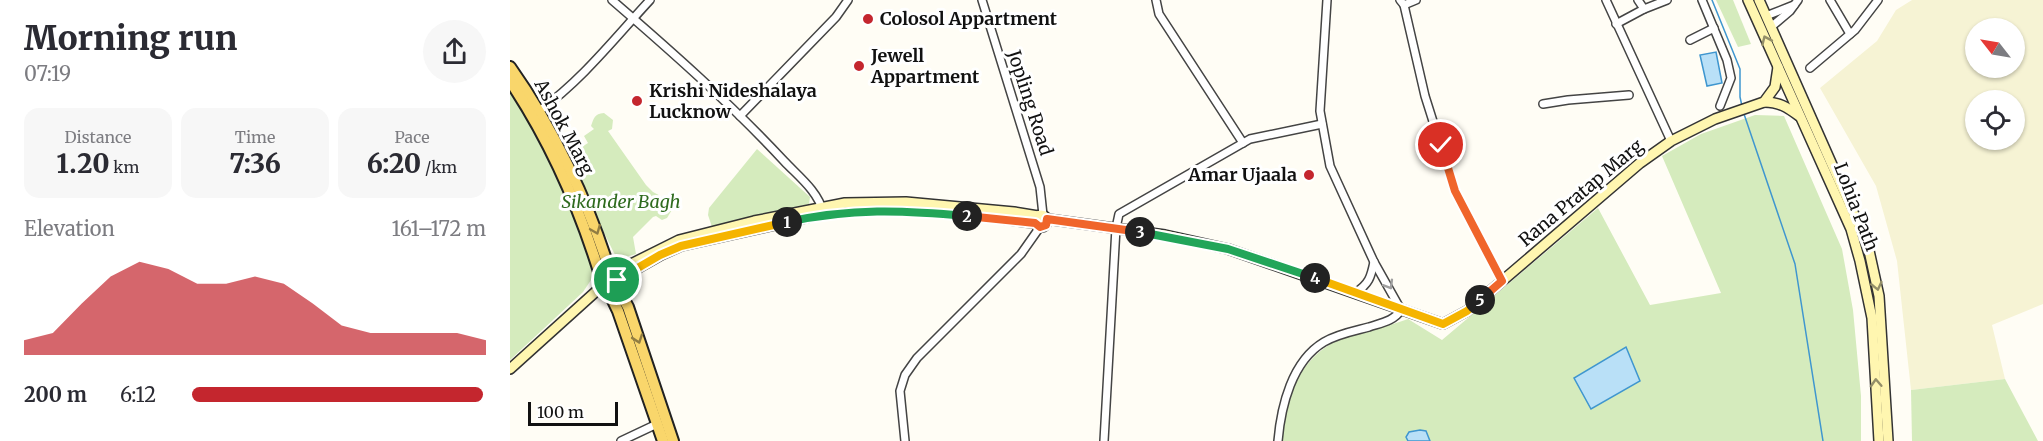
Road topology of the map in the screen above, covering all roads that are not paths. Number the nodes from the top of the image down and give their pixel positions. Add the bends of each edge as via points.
1 (612, 0) edge
2 (650, 0) edge
3 (848, 0) edge
4 (982, 0) edge
5 (1156, 0) edge
6 (1327, 0) edge
7 (1416, 0) edge
8 (1606, 0) edge
9 (1638, 0) edge
10 (1667, 0) edge
11 (1702, 0) edge
12 (1748, 0) edge
13 (1759, 0) edge
14 (1830, 0) edge
15 (1876, 1) edge
16 (1402, 3) edge
17 (1796, 3) edge
18 (1644, 9) junction
19 (1766, 16) junction
20 (633, 18) junction
21 (1616, 24) junction
22 (1771, 27) junction
23 (1714, 28) junction
24 (1850, 34) junction
25 (1690, 40) dead end
26 (510, 67) edge
27 (1778, 67) junction
28 (1810, 68) dead end
29 (510, 81) edge
30 (1629, 95) dead end
31 (1762, 103) junction
32 (1543, 104) dead end
33 (1720, 106) dead end
34 (539, 111) junction
35 (740, 116) junction
36 (1800, 117) junction
37 (1322, 124) junction
38 (1671, 141) junction
39 (1243, 143) junction
40 (823, 211) junction
41 (1041, 220) junction
42 (1116, 228) junction
43 (1374, 262) junction
44 (609, 280) junction
45 (1502, 281) junction
46 (1355, 293) junction
47 (1401, 310) junction
48 (510, 369) edge
49 (657, 424) junction
50 (621, 441) edge
51 (663, 441) edge
52 (673, 441) edge
53 (904, 441) edge
54 (1104, 441) edge
55 (1278, 441) edge
56 (1879, 441) edge
57 (1888, 441) edge

1 - 20 street
2 - 20 street
3 - 35 street
4 - 41 street, Jopling Road via 1040,187
5 - 39 street via 1159,14
6 - 37 street
7 - 16 street
8 - 21 street
9 - 18 street
10 - 18 street
11 - 23 street
27 -> 12 street, Lohia Path
13 - 19 street, Lohia Path
14 - 24 street
15 - 24 street
16 - 45 street via 1425,96 1455,191
17 - 19 street
17 - 22 street
18 - 21 street
19 - 22 street, Lohia Path
20 - 34 street via 597,60
20 - 35 street
21 - 38 street
22 -> 57 street, Lohia Path via 1868,246 1879,296
23 - 25 street
23 - 33 street via 1731,78
24 - 28 street
26 - 34 main road, Ashok Marg
27 - 31 street via 1774,87
27 - 36 street, Lohia Path
29 - 44 main road, Ashok Marg via 544,140
30 - 32 street
31 - 36 street via 1781,104
31 - 38 street, Rana Pratap Marg via 1714,119
34 -> 44 main road, Ashok Marg via 598,231
35 - 40 street via 816,194
56 -> 36 street, Lohia Path via 1872,318 1860,261 1851,229
37 - 39 street
37 - 43 street via 1330,166
38 - 45 street, Rana Pratap Marg
39 - 42 street via 1119,214
40 - 41 street, Rana Pratap Marg via 845,203 906,202 1014,212
40 - 44 street, Rana Pratap Marg via 754,221 679,240
41 - 42 street, Rana Pratap Marg
41 - 53 street via 1021,254 917,358 905,375 900,391
42 - 46 street, Rana Pratap Marg via 1228,249
42 - 54 street
43 - 46 street via 1371,278
43 -> 47 street
44 - 48 street, Rana Pratap Marg
44 - 49 main road, Ashok Marg
44 -> 52 main road, Ashok Marg via 628,307
45 - 47 street, Rana Pratap Marg via 1467,311 1443,324
46 - 47 street, Rana Pratap Marg
47 - 55 street via 1398,316 1326,341 1312,351 1286,396
49 - 50 street
49 - 51 main road, Ashok Marg

